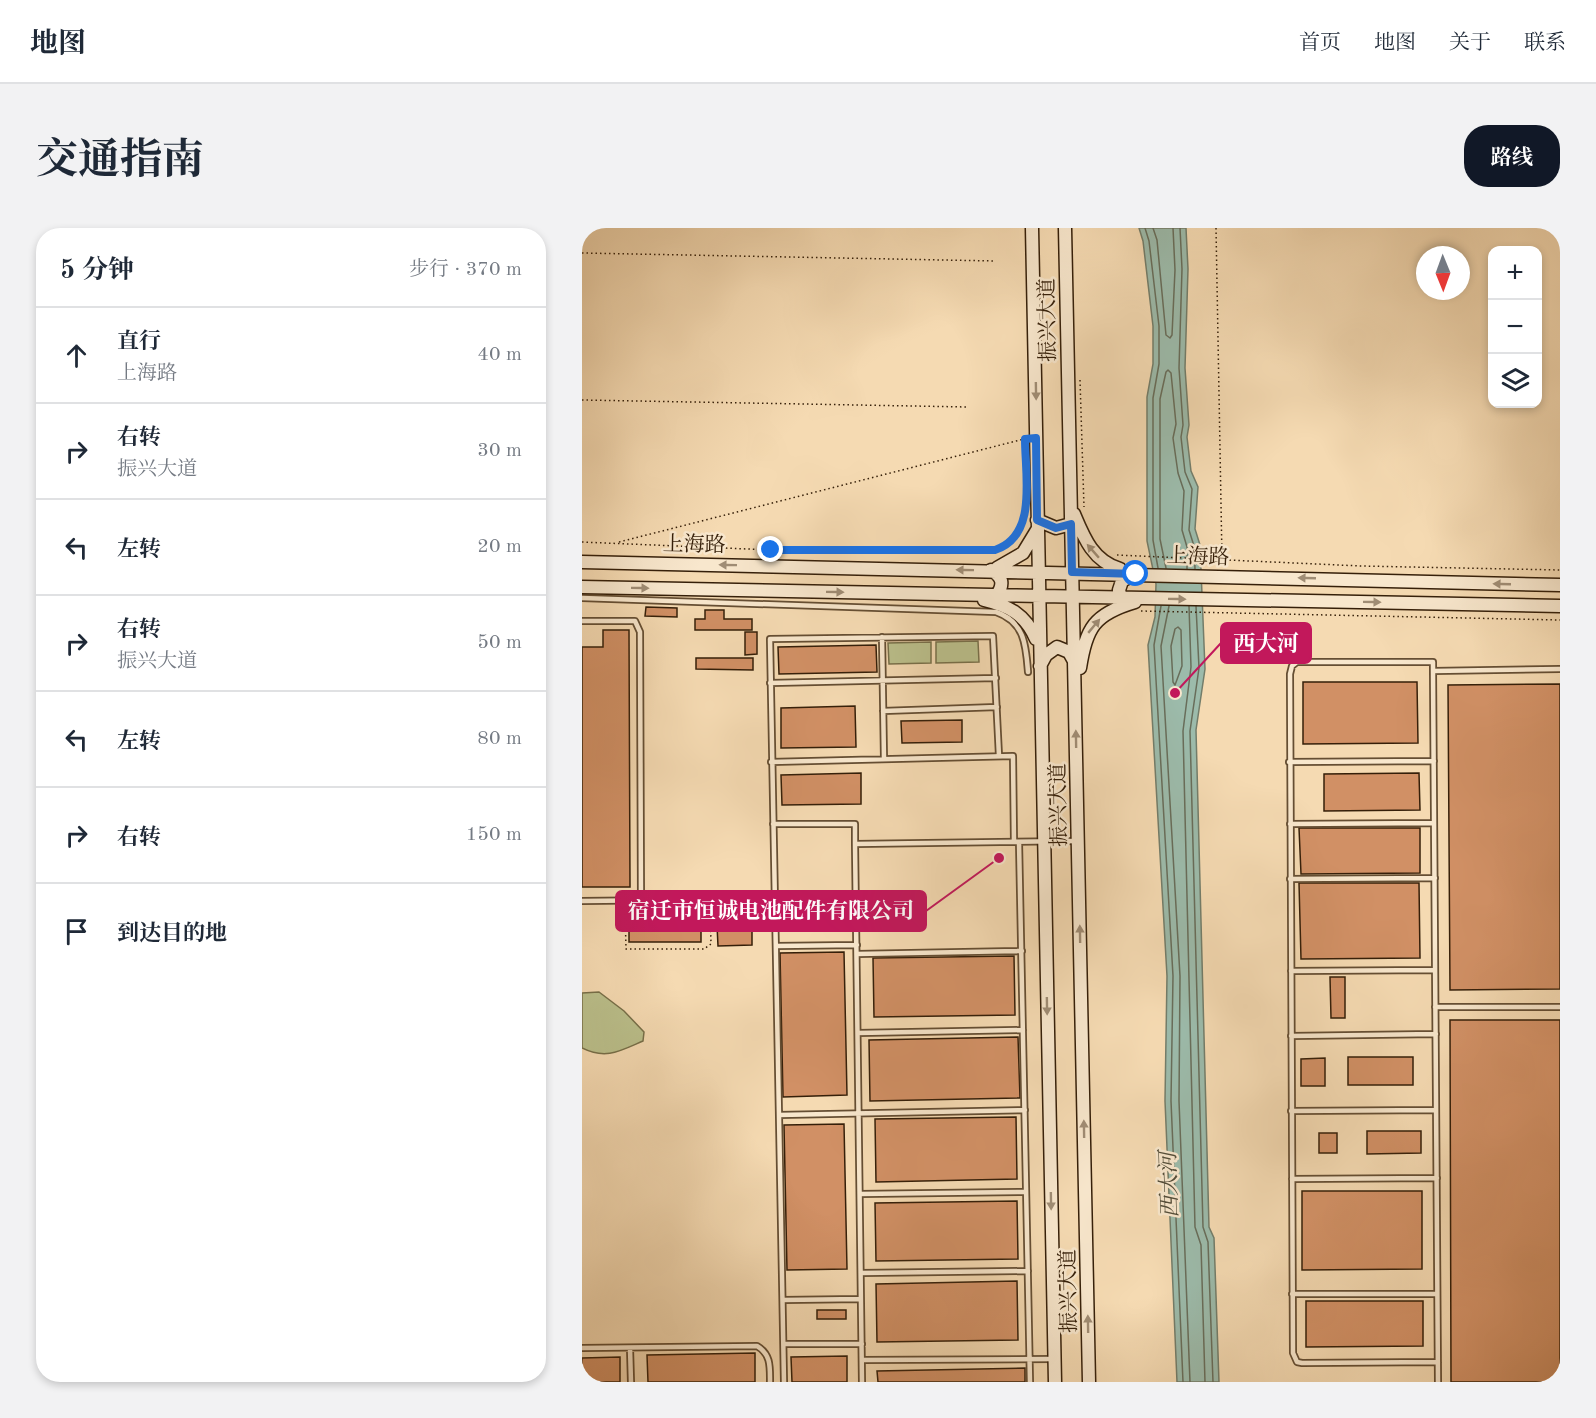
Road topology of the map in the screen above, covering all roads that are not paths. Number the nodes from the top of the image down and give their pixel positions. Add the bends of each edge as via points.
1 (1032, 228) edge
2 (1065, 228) edge
3 (1071, 507) junction
4 (1037, 524) junction
5 (1071, 524) junction
6 (582, 561) edge
7 (992, 570) junction
8 (1038, 571) junction
9 (1072, 572) junction
10 (1136, 574) junction
11 (1560, 585) edge
12 (582, 587) edge
13 (965, 595) junction
14 (997, 595) junction
15 (582, 597) edge
16 (1038, 597) junction
17 (1073, 597) junction
18 (1121, 598) junction
19 (1148, 598) junction
20 (1560, 606) edge
21 (582, 621) edge
22 (882, 637) junction
23 (1039, 646) junction
24 (1074, 661) junction
25 (1560, 669) edge
26 (1034, 670) junction
27 (1433, 671) junction
28 (996, 678) junction
29 (882, 680) junction
30 (770, 683) junction
31 (1075, 702) junction
32 (997, 707) junction
33 (883, 711) junction
34 (999, 756) junction
35 (884, 759) junction
36 (1434, 761) junction
37 (771, 762) junction
38 (1289, 762) junction
39 (1434, 823) junction
40 (773, 824) junction
41 (1290, 824) junction
42 (1078, 841) junction
43 (1017, 842) junction
44 (1043, 842) junction
45 (855, 844) junction
46 (1435, 878) junction
47 (1290, 879) junction
48 (760, 899) dead end
49 (641, 900) junction
50 (582, 901) edge
51 (857, 945) junction
52 (776, 946) junction
53 (1022, 951) junction
54 (857, 954) junction
55 (1435, 970) junction
56 (1291, 971) junction
57 (1435, 1007) junction
58 (1560, 1007) edge
59 (1023, 1030) junction
60 (858, 1033) junction
61 (1436, 1034) junction
62 (1291, 1036) junction
63 (1025, 1110) junction
64 (1436, 1110) junction
65 (1291, 1111) junction
66 (859, 1113) junction
67 (779, 1114) junction
68 (1437, 1178) junction
69 (1292, 1179) junction
70 (1026, 1192) junction
71 (860, 1194) junction
72 (1028, 1271) junction
73 (861, 1273) junction
74 (1292, 1294) junction
75 (1437, 1294) junction
76 (861, 1299) junction
77 (783, 1300) junction
78 (784, 1344) junction
79 (862, 1344) junction
80 (582, 1348) edge
81 (630, 1348) junction
82 (1029, 1359) junction
83 (1054, 1359) junction
84 (862, 1360) junction
85 (1438, 1362) junction
86 (631, 1382) edge
87 (770, 1382) edge
88 (784, 1382) edge
89 (862, 1382) edge
90 (1030, 1382) edge
91 (1054, 1382) edge
92 (1089, 1382) edge
93 (1438, 1382) edge

1 -> 4 main road, 振兴大道
2 - 3 main road, 振兴大道
3 - 5 main road, 振兴大道
10 -> 3 main road via 1108,565 1095,554 1086,543
4 - 5 main road via 1056,528
4 - 7 main road via 1023,553
4 - 8 main road, 振兴大道
5 - 9 main road, 振兴大道
7 -> 6 main road, 上海路
7 - 8 main road, 上海路
7 - 14 main road via 1002,582
8 - 9 main road, 上海路
8 - 16 main road, 振兴大道
9 - 10 main road, 上海路
9 - 17 main road, 振兴大道
11 -> 10 main road, 上海路
10 - 18 main road via 1122,581
12 -> 13 main road, 上海路
13 - 14 main road, 上海路
13 - 23 main road via 1005,605 1020,615
14 - 16 main road, 上海路
15 - 26 lane via 996,612 1017,623
16 - 17 main road, 上海路
16 - 23 main road, 振兴大道
17 - 18 main road, 上海路
17 - 24 main road, 振兴大道
18 - 19 main road, 上海路
19 -> 20 main road, 上海路
31 -> 19 main road via 1084,639 1091,628 1113,610
21 - 49 lane via 635,621 640,632
22 - 28 lane via 990,634 995,641
22 - 29 lane
22 - 30 lane via 770,639
23 - 26 main road, 振兴大道
24 - 26 main road via 1069,652 1057,647
24 - 31 main road, 振兴大道
25 - 27 lane
26 - 44 main road, 振兴大道
27 - 36 lane
27 - 38 lane via 1433,662 1298,662 1289,681
28 - 29 lane
28 - 32 lane
29 - 30 lane
29 - 33 lane
30 - 37 lane
42 -> 31 main road, 振兴大道
32 - 33 lane
32 - 34 lane
33 - 35 lane
34 - 35 lane
34 - 43 lane via 1013,756
35 - 37 lane
36 - 38 lane
36 - 39 lane
37 - 40 lane
38 - 41 lane
39 - 41 lane
39 - 46 lane
40 - 45 lane via 855,824
40 - 52 lane
41 - 47 lane
42 - 44 lane
92 -> 42 main road, 振兴大道
43 - 44 lane
43 - 45 lane
43 - 53 lane
44 -> 83 main road, 振兴大道
45 - 51 lane
46 - 47 lane
46 - 55 lane
47 - 56 lane
48 - 49 lane
49 - 50 lane
51 - 52 lane
51 - 54 lane
52 - 67 lane
53 - 54 lane
53 - 59 lane
54 - 60 lane
55 - 56 lane
55 - 57 lane
56 - 62 lane
57 - 58 lane
57 - 61 lane
59 - 60 lane
59 - 63 lane
60 - 66 lane
61 - 62 lane
61 - 64 lane
62 - 65 lane
63 - 66 lane
63 - 70 lane
64 - 65 lane
64 - 68 lane
65 - 69 lane
66 - 67 lane
66 - 71 lane
67 - 77 lane
68 - 69 lane
68 - 75 lane
69 - 74 lane
70 - 71 lane
70 - 72 lane
71 - 73 lane
72 - 73 lane
72 - 82 lane
73 - 76 lane
74 - 75 lane
74 - 85 lane via 1293,1353 1297,1362
75 - 85 lane
76 - 77 lane
76 - 79 lane
77 - 78 lane
78 - 79 lane
78 - 88 lane
79 - 84 lane
80 - 81 lane
81 - 86 lane
81 - 87 lane via 756,1346 769,1358
82 - 83 lane
82 - 84 lane
82 - 90 lane
83 - 91 main road, 振兴大道
84 - 89 lane
85 - 93 lane

